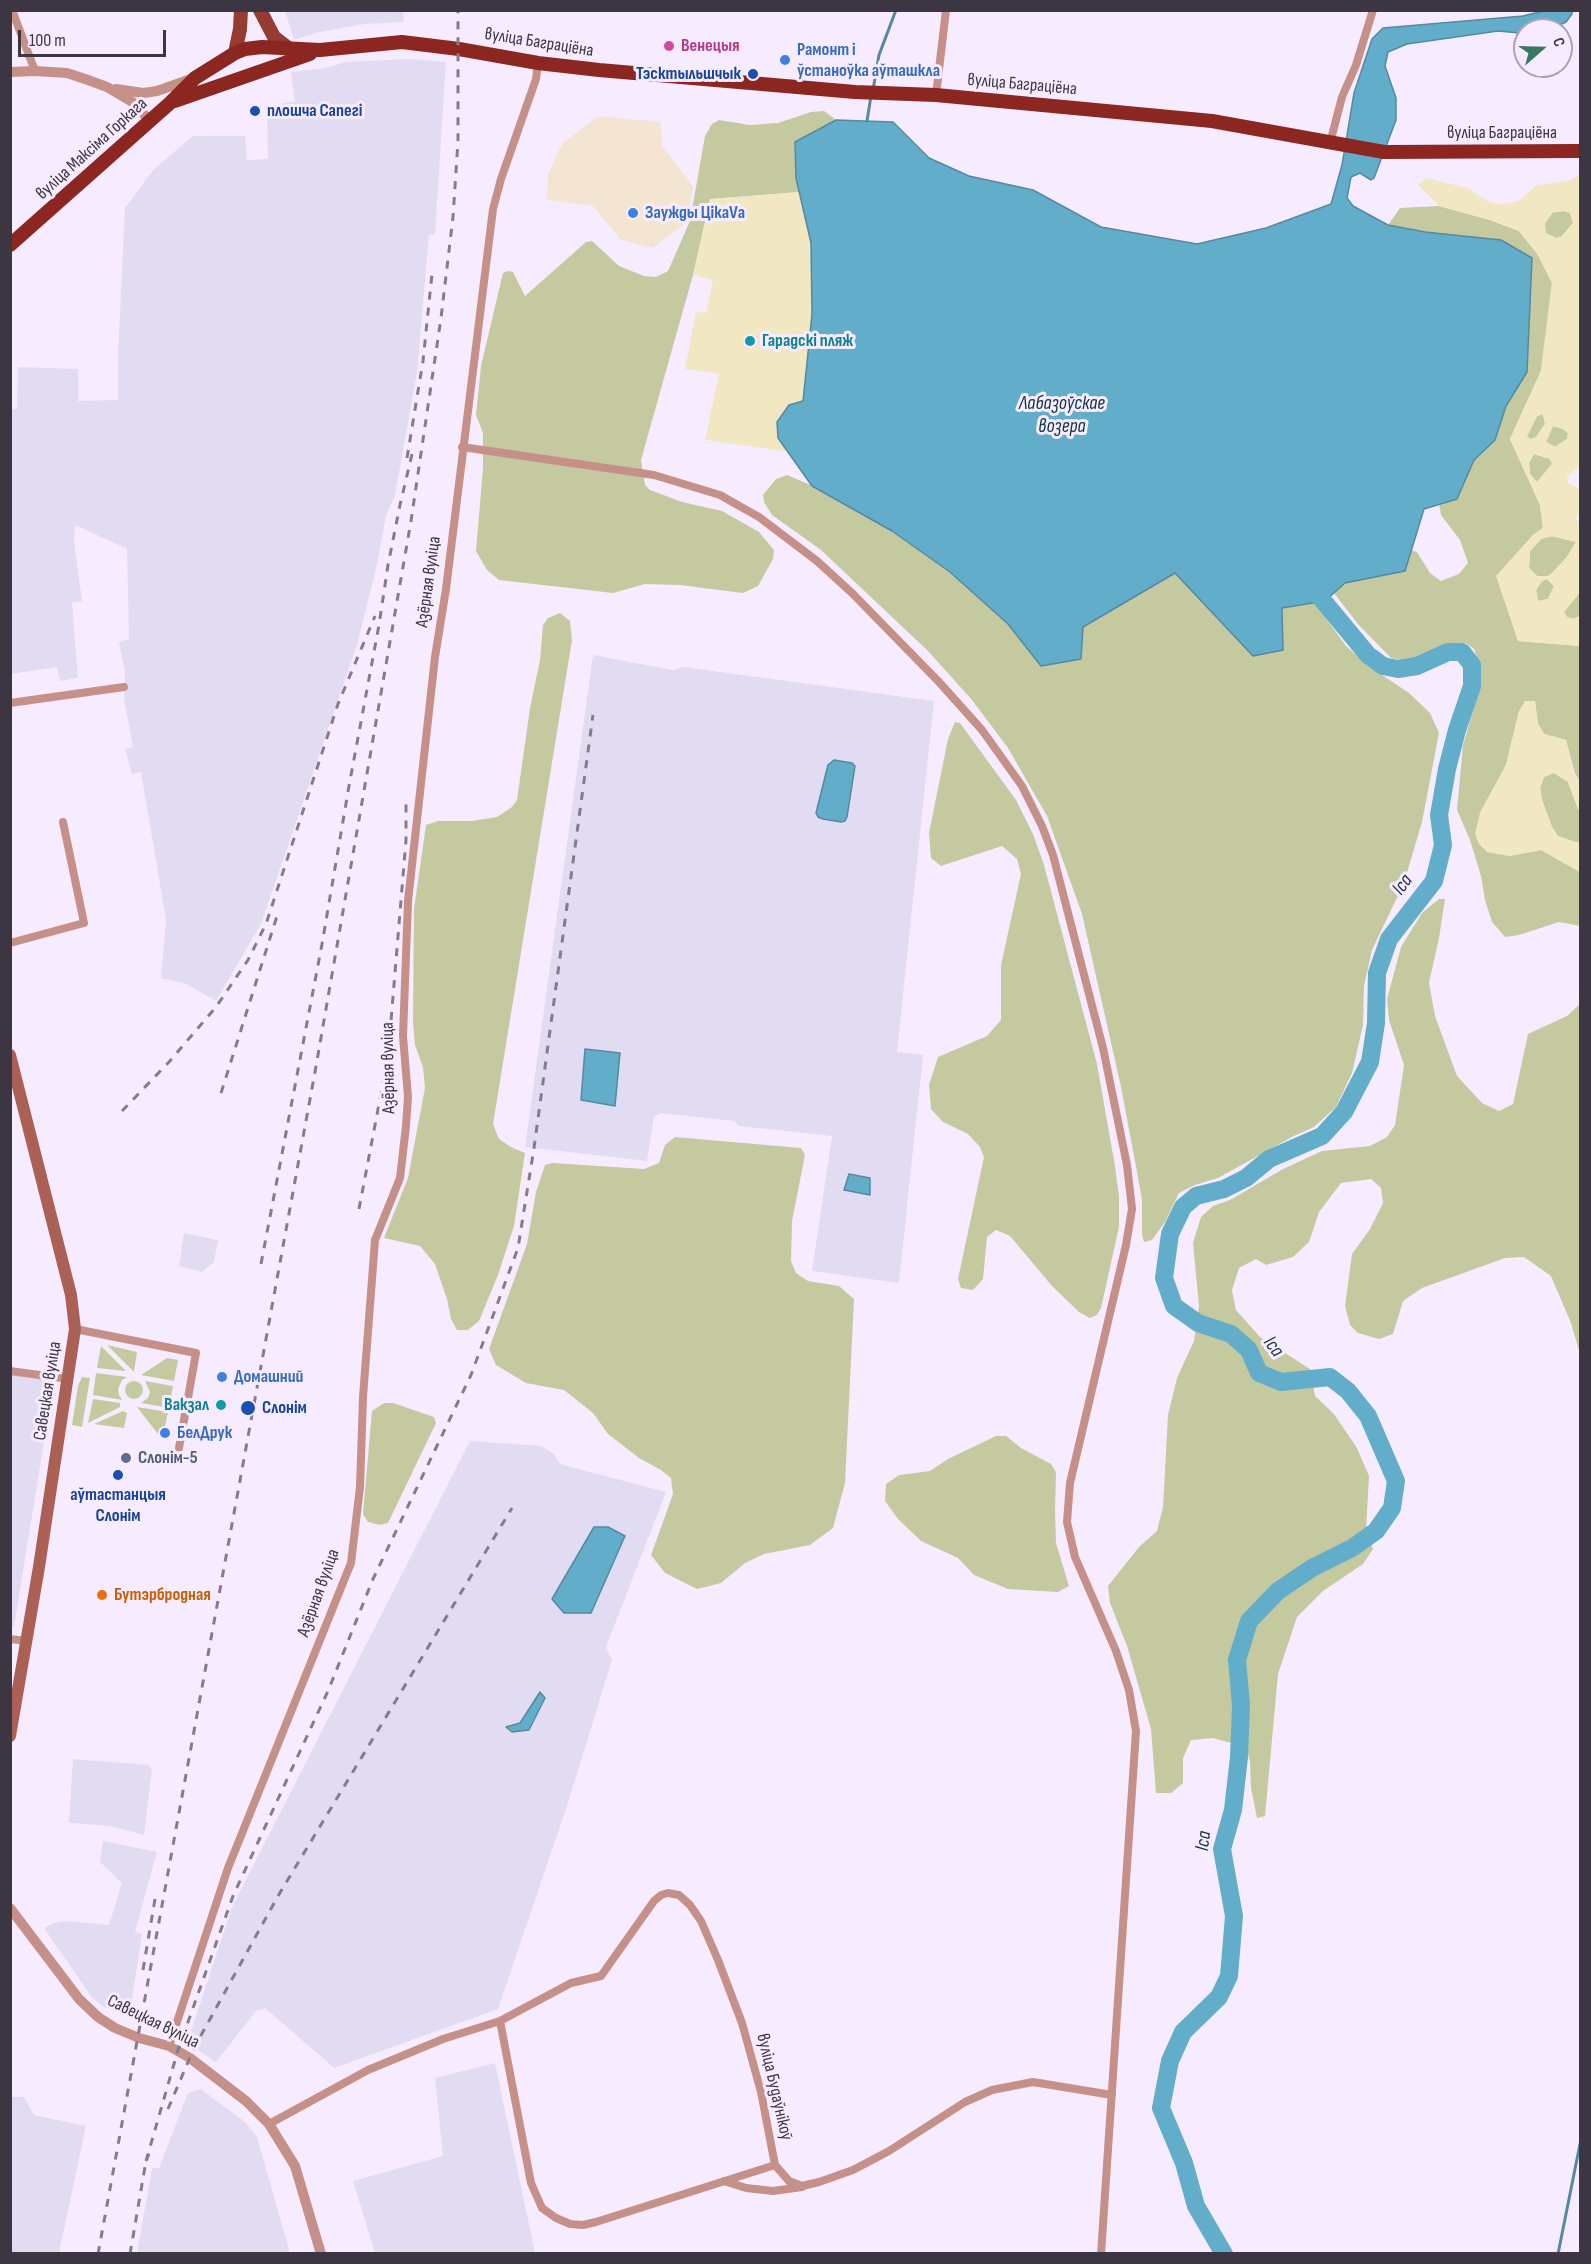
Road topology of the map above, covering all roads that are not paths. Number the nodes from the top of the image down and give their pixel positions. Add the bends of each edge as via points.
1 (12, 10) edge
2 (241, 10) edge
3 (259, 10) edge
4 (946, 10) edge
5 (1373, 10) edge
6 (262, 47) junction
7 (291, 50) junction
8 (320, 50) junction
9 (235, 53) junction
10 (538, 63) junction
11 (264, 70) junction
12 (35, 71) junction
13 (10, 72) edge
14 (248, 77) junction
15 (195, 78) junction
16 (107, 87) junction
17 (936, 95) junction
18 (170, 103) junction
19 (150, 121) junction
20 (1330, 142) junction
21 (1581, 151) edge
22 (10, 245) edge
23 (462, 447) junction
24 (124, 687) dead end
25 (10, 703) edge
26 (63, 822) dead end
27 (10, 943) edge
28 (10, 1054) edge
29 (75, 1329) junction
30 (10, 1371) edge
31 (69, 1379) junction
32 (178, 1448) dead end
33 (10, 1639) edge
34 (27, 1641) junction
35 (10, 1736) edge
36 (10, 1908) edge
37 (500, 2021) junction
38 (169, 2046) junction
39 (1112, 2095) junction
40 (269, 2124) junction
41 (776, 2165) junction
42 (724, 2181) junction
43 (802, 2187) junction
44 (321, 2253) edge
45 (1101, 2253) edge

1 - 12 street
2 - 9 main road
3 - 6 main road
3 - 7 main road via 274,38
4 - 17 street
5 - 20 street
6 - 7 highway
6 - 9 highway
6 - 11 highway
7 - 8 highway
8 - 10 highway, вуліца Баграціёна via 402,42
8 - 11 highway
9 - 14 highway via 237,73
9 - 15 highway, вуліца Максіма Горкага
10 - 17 highway, вуліца Баграціёна via 855,92
10 - 23 street, Азёрная вуліца via 493,209
11 - 14 highway
12 - 13 street
12 - 16 street via 67,73
14 - 18 highway, вуліца Максіма Горкага
15 - 16 street via 143,93
15 - 18 highway, вуліца Максіма Горкага
16 - 19 street via 134,103
17 - 20 highway, вуліца Баграціёна via 1212,121
18 - 19 highway, вуліца Максіма Горкага
19 - 22 highway, вуліца Максіма Горкага
20 - 21 highway, вуліца Баграціёна via 1384,152
23 - 38 street, Азёрная вуліца via 408,901 403,1036 406,1126 400,1178 375,1240 360,1487 351,1563 228,1868
23 - 39 street via 654,475 720,495 759,517 825,569 939,682 982,730 1022,786 1042,826 1103,1048 1132,1209 1070,1483 1067,1522 1075,1557 1119,1661 1136,1731
24 - 25 street
26 - 27 street via 84,923
28 - 29 main road, Савецкая вуліца
29 - 31 main road, Савецкая вуліца
29 - 32 street via 196,1353
30 - 31 street
31 - 34 main road, Савецкая вуліца
33 - 34 street
34 - 35 main road, Савецкая вуліца
36 - 38 street, Савецкая вуліца via 88,2009 115,2028
37 - 40 street, вуліца Будаўнікоў via 368,2070
37 - 41 street, вуліца Будаўнікоў via 571,1983 601,1976 654,1901 661,1895 679,1895 701,1921 742,2023
37 - 42 street, вуліца Будаўнікоў via 531,2183 542,2208 556,2218 583,2225
38 - 40 street, Савецкая вуліца via 246,2101
39 - 43 street via 1033,2082 992,2090 965,2102 853,2170
39 - 45 street
40 - 44 street, Савецкая вуліца via 295,2166
41 - 42 street, вуліца Будаўнікоў
41 - 43 street via 789,2181
42 - 43 street via 773,2191

